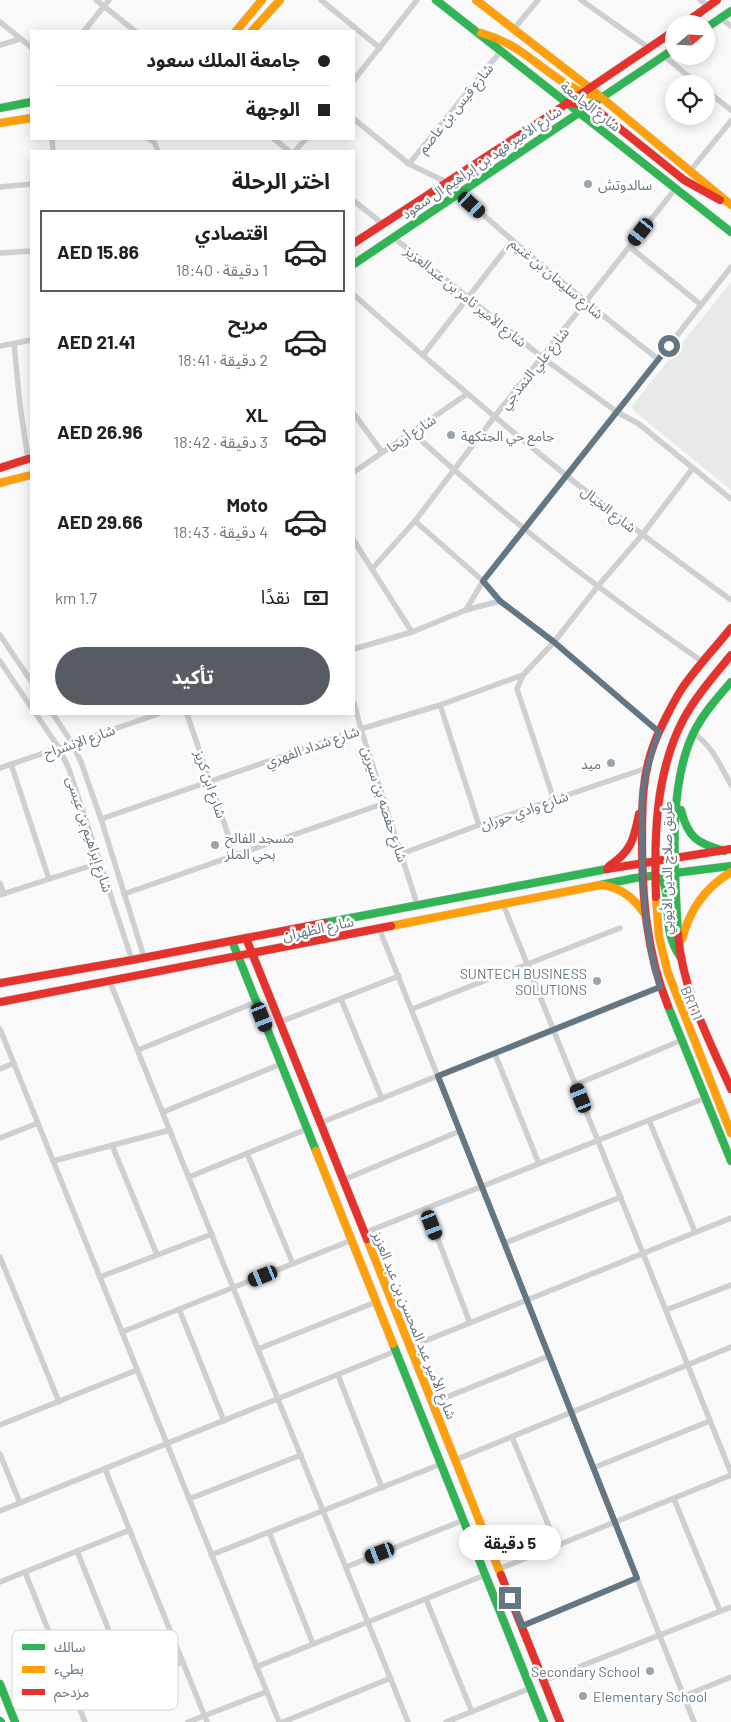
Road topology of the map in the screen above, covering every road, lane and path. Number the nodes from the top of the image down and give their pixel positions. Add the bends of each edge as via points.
1 (96, 0) edge
2 (109, 0) edge
3 (262, 0) edge
4 (280, 0) edge
5 (320, 0) edge
6 (417, 0) edge
7 (436, 0) edge
8 (476, 0) edge
9 (538, 0) edge
10 (581, 0) edge
11 (700, 0) edge
12 (717, 0) edge
13 (104, 6) junction
14 (708, 6) junction
15 (731, 11) edge
16 (696, 15) edge
17 (720, 18) junction
18 (0, 22) edge
19 (715, 22) edge
20 (731, 26) edge
21 (85, 30) edge
22 (135, 30) edge
23 (237, 30) edge
24 (253, 30) edge
25 (513, 30) junction
26 (476, 32) junction
27 (665, 37) edge
28 (20, 39) junction
29 (0, 45) edge
30 (30, 46) edge
31 (380, 48) junction
32 (649, 48) junction
33 (500, 52) junction
34 (664, 56) joint
35 (687, 75) edge
36 (355, 79) edge
37 (590, 88) junction
38 (581, 94) junction
39 (601, 97) junction
40 (715, 97) edge
41 (30, 102) edge
42 (567, 103) junction
43 (588, 106) junction
44 (0, 108) edge
45 (731, 110) edge
46 (578, 112) junction
47 (30, 118) edge
48 (355, 119) edge
49 (731, 121) edge
50 (0, 123) edge
51 (275, 140) edge
52 (305, 140) edge
53 (288, 150) edge
54 (296, 150) edge
55 (410, 164) junction
56 (690, 171) junction
57 (446, 182) junction
58 (30, 184) edge
59 (0, 187) edge
60 (676, 188) junction
61 (459, 193) junction
62 (355, 202) edge
63 (730, 204) edge
64 (383, 224) junction
65 (731, 232) edge
66 (393, 237) junction
67 (512, 241) junction
68 (355, 242) edge
69 (630, 247) junction
70 (30, 250) edge
71 (0, 253) edge
72 (355, 263) edge
73 (731, 267) edge
74 (355, 296) edge
75 (468, 298) junction
76 (586, 303) junction
77 (700, 304) junction
78 (30, 340) edge
79 (14, 344) junction
80 (0, 346) edge
81 (423, 356) junction
82 (543, 358) junction
83 (658, 359) junction
84 (468, 394) junction
85 (616, 412) junction
86 (355, 415) edge
87 (495, 416) junction
88 (412, 432) junction
89 (382, 452) junction
90 (30, 459) edge
91 (0, 468) edge
92 (693, 468) junction
93 (453, 470) junction
94 (355, 471) edge
95 (30, 475) edge
96 (567, 476) junction
97 (0, 483) edge
98 (731, 499) edge
99 (415, 521) junction
100 (525, 529) junction
101 (642, 535) junction
102 (355, 543) edge
103 (372, 569) junction
104 (483, 581) junction
105 (598, 586) junction
106 (731, 600) edge
107 (500, 601) junction
108 (466, 610) junction
109 (731, 628) edge
110 (412, 632) junction
111 (0, 635) edge
112 (554, 642) junction
113 (355, 649) edge
114 (731, 655) edge
115 (0, 661) edge
116 (703, 662) junction
117 (523, 675) junction
118 (30, 680) edge
119 (731, 682) edge
120 (30, 706) edge
121 (440, 706) junction
122 (355, 707) edge
123 (37, 715) edge
124 (54, 715) edge
125 (155, 715) edge
126 (187, 715) edge
127 (361, 729) junction
128 (659, 732) junction
129 (693, 733) junction
130 (72, 743) junction
131 (59, 748) junction
132 (11, 764) junction
133 (0, 768) edge
134 (647, 768) junction
135 (210, 780) junction
136 (731, 785) edge
137 (678, 798) junction
138 (642, 799) junction
139 (554, 800) junction
140 (385, 804) junction
141 (101, 819) junction
142 (479, 825) junction
143 (727, 850) edge
144 (402, 854) junction
145 (235, 855) junction
146 (676, 857) junction
147 (642, 862) junction
148 (99, 863) junction
149 (731, 866) edge
150 (603, 870) junction
151 (657, 870) junction
152 (731, 872) edge
153 (676, 874) junction
154 (642, 877) junction
155 (49, 879) junction
156 (0, 883) edge
157 (603, 885) junction
158 (124, 894) junction
159 (2, 895) edge
160 (418, 904) junction
161 (503, 904) junction
162 (644, 914) junction
163 (379, 928) junction
164 (620, 928) dead end
165 (246, 938) junction
166 (232, 941) junction
167 (680, 949) junction
168 (253, 954) junction
169 (238, 957) junction
170 (144, 958) junction
171 (681, 958) junction
172 (132, 960) junction
173 (527, 964) junction
174 (398, 976) junction
175 (1, 982) edge
176 (110, 982) junction
177 (660, 987) junction
178 (341, 999) junction
179 (0, 1002) edge
180 (256, 1002) junction
181 (412, 1009) junction
182 (280, 1022) junction
183 (0, 1029) edge
184 (554, 1030) junction
185 (682, 1040) junction
186 (138, 1050) junction
187 (495, 1054) junction
188 (14, 1063) junction
189 (281, 1064) junction
190 (0, 1069) edge
191 (438, 1076) junction
192 (575, 1084) junction
193 (731, 1089) edge
194 (705, 1098) junction
195 (382, 1099) junction
196 (163, 1112) junction
197 (649, 1120) junction
198 (38, 1123) junction
199 (320, 1124) junction
200 (307, 1129) junction
201 (170, 1130) junction
202 (460, 1131) junction
203 (731, 1133) edge
204 (0, 1138) edge
205 (598, 1140) junction
206 (112, 1145) junction
207 (247, 1154) junction
208 (53, 1161) junction
209 (731, 1161) edge
210 (539, 1164) junction
211 (189, 1177) junction
212 (343, 1180) junction
213 (482, 1186) junction
214 (621, 1197) junction
215 (426, 1208) junction
216 (731, 1218) edge
217 (695, 1232) junction
218 (364, 1233) junction
219 (212, 1234) junction
220 (352, 1240) junction
221 (505, 1243) junction
222 (643, 1253) junction
223 (157, 1255) junction
224 (0, 1257) edge
225 (293, 1264) junction
226 (100, 1277) junction
227 (731, 1285) edge
228 (233, 1288) junction
229 (527, 1300) junction
230 (376, 1302) junction
231 (179, 1310) junction
232 (666, 1310) junction
233 (470, 1323) junction
234 (122, 1332) junction
235 (410, 1347) junction
236 (731, 1347) edge
237 (258, 1349) junction
238 (396, 1351) junction
239 (549, 1356) junction
240 (688, 1364) junction
241 (137, 1370) junction
242 (338, 1375) junction
243 (278, 1399) junction
244 (58, 1402) junction
245 (432, 1402) junction
246 (571, 1412) junction
247 (224, 1421) junction
248 (710, 1421) junction
249 (0, 1425) edge
250 (512, 1437) junction
251 (167, 1444) junction
252 (0, 1454) edge
253 (301, 1455) junction
254 (455, 1460) junction
255 (441, 1464) junction
256 (593, 1468) junction
257 (105, 1469) junction
258 (731, 1474) edge
259 (382, 1488) junction
260 (189, 1499) junction
261 (674, 1499) junction
262 (20, 1504) junction
263 (323, 1511) junction
264 (0, 1512) edge
265 (464, 1520) junction
266 (615, 1522) junction
267 (130, 1530) junction
268 (269, 1532) junction
269 (557, 1546) junction
270 (77, 1551) junction
271 (211, 1555) junction
272 (346, 1567) junction
273 (499, 1570) junction
274 (25, 1572) junction
275 (485, 1575) junction
276 (637, 1578) junction
277 (0, 1582) edge
278 (426, 1599) junction
279 (731, 1607) edge
280 (720, 1611) junction
281 (368, 1622) junction
282 (522, 1626) junction
283 (48, 1630) edge
284 (108, 1630) edge
285 (170, 1630) edge
286 (660, 1635) junction
287 (313, 1644) junction
288 (178, 1650) edge
289 (183, 1662) junction
290 (178, 1664) edge
291 (256, 1667) junction
292 (731, 1677) edge
293 (391, 1678) junction
294 (543, 1681) junction
295 (0, 1684) edge
296 (531, 1688) junction
297 (266, 1692) junction
298 (684, 1696) junction
299 (3, 1697) edge
300 (80, 1710) edge
301 (472, 1712) junction
302 (206, 1719) edge
303 (15, 1722) edge
304 (85, 1722) edge
305 (188, 1722) edge
306 (279, 1722) edge
307 (284, 1722) edge
308 (408, 1722) edge
309 (446, 1722) edge
310 (544, 1722) edge
311 (560, 1722) edge
312 (694, 1722) edge

1 - 13 street
2 - 13 street
3 - 23 main road
4 - 24 main road
5 - 31 street
6 - 31 street
7 - 26 main road, شارع الجامعة
8 - 25 main road, شارع الجامعة
9 - 25 street
10 - 32 street
11 - 14 street
12 - 14 main road
13 - 21 street
13 - 22 street
14 - 16 main road
15 - 17 main road
17 - 19 main road
17 - 20 street
18 - 28 street
25 - 37 main road, شارع الجامعة
26 - 33 main road, شارع الجامعة
26 - 38 main road via 515,48
27 - 32 main road, شارع الأمير فهد بن إبراهيم ال سعود
28 - 29 street
28 - 30 street
31 - 36 street
32 - 37 main road, شارع الأمير فهد بن إبراهيم ال سعود
33 - 42 main road, شارع الجامعة
33 - 55 street, شارع قيس بن عاصم
34 - 35 street
34 - 39 main road, شارع الأمير فهد بن إبراهيم ال سعود
37 - 38 main road, شارع الأمير فهد بن إبراهيم ال سعود
37 - 39 main road, شارع الجامعة
38 - 39 main road
38 - 42 main road, شارع الأمير فهد بن إبراهيم ال سعود
39 - 43 main road, شارع الأمير فهد بن إبراهيم ال سعود
39 - 56 main road, شارع الجامعة
40 - 45 street
41 - 44 main road
42 - 43 main road
42 - 46 main road, شارع الجامعة
42 - 57 main road, شارع الأمير فهد بن إبراهيم ال سعود
43 - 46 main road, شارع الأمير فهد بن إبراهيم ال سعود
43 - 63 main road via 684,180
46 - 60 main road, شارع الجامعة
46 - 61 main road, شارع الأمير فهد بن إبراهيم ال سعود
47 - 50 main road
48 - 55 street
49 - 56 street
51 - 53 street
52 - 54 street
55 - 57 street
56 - 63 main road, شارع الجامعة
57 - 64 main road, شارع الأمير فهد بن إبراهيم ال سعود
58 - 59 street
60 - 65 main road, شارع الجامعة
60 - 69 street, شارع علي النمذجي
61 - 66 main road, شارع الأمير فهد بن إبراهيم ال سعود
61 - 67 street, شارع سليمان بن غنيم
62 - 64 street
64 - 68 main road, شارع الأمير فهد بن إبراهيم ال سعود
66 - 72 main road, شارع الأمير فهد بن إبراهيم ال سعود
66 - 75 street, شارع الأمير ثامر بن عبدالعزيز
67 - 75 street
67 - 76 street, شارع سليمان بن غنيم
69 - 76 street, شارع علي النمذجي
69 - 77 street
70 - 71 street
73 - 77 street
74 - 81 street, شارع الخيال
75 - 81 street
75 - 82 street, شارع الأمير ثامر بن عبدالعزيز
76 - 82 street, شارع علي النمذجي
76 - 83 street, شارع سليمان بن غنيم
77 - 83 street
78 - 79 street
79 - 80 street
79 - 90 street
81 - 84 street, شارع الخيال
82 - 85 street, شارع الأمير ثامر بن عبدالعزيز
82 - 87 street, شارع علي النمذجي
83 - 85 street
84 - 87 street, شارع الخيال
84 - 88 street, شارع أريحا
85 - 92 street, شارع الأمير ثامر بن عبدالعزيز via 638,424
85 - 96 street
86 - 89 street
87 - 93 street, شارع علي النمذجي
87 - 96 street, شارع الخيال
88 - 89 street, شارع أريحا
88 - 93 street
89 - 94 street, شارع أريحا
90 - 91 main road
92 - 98 street, شارع الأمير ثامر بن عبدالعزيز
92 - 101 street, شارع شداد الفهري
93 - 99 street, شارع علي النمذجي
93 - 100 street
95 - 97 main road
96 - 100 street
96 - 101 street, شارع الخيال
99 - 103 street, شارع علي النمذجي
99 - 104 street
100 - 104 street
100 - 105 street
101 - 105 street, شارع شداد الفهري
101 - 106 street, شارع الخيال
102 - 103 street
103 - 110 street
104 - 107 street
104 - 108 street
105 - 112 street, شارع شداد الفهري
105 - 116 street
107 - 108 street
107 - 112 street
108 - 110 street
109 - 116 main road, طريق صلاح الدين الأيوبي
110 - 113 street
111 - 118 street
112 - 117 street, شارع شداد الفهري
112 - 128 street
114 - 151 main road, BRT11 via 690,708 669,755 660,787
115 - 120 street
116 - 128 main road, طريق صلاح الدين الأيوبي via 681,690
117 - 121 street, شارع شداد الفهري
117 - 139 street, شارع شداد الفهري via 517,689
119 - 129 main road, طريق صلاح الدين الأيوبي
121 - 127 street, شارع شداد الفهري
121 - 142 street
122 - 127 street, شارع حفصه بن سيرين
123 - 131 street, شارع إبراهيم بن عيسى
124 - 130 street
125 - 130 street, شارع الإنشراح
126 - 135 street, شارع ابن كريز
127 - 135 street, شارع شداد الفهري
127 - 140 street, شارع حفصه بن سيرين
128 - 134 main road, طريق صلاح الدين الأيوبي
129 - 136 street via 711,749
129 - 137 main road, طريق صلاح الدين الأيوبي via 681,766
130 - 131 street, شارع الإنشراح
130 - 141 street
131 - 132 street, شارع الإنشراح
131 - 148 street, شارع إبراهيم بن عيسى
132 - 133 street, شارع الإنشراح
132 - 155 street
134 - 138 main road, طريق صلاح الدين الأيوبي
134 - 139 street, شارع وادي حوران
135 - 141 street, شارع شداد الفهري
135 - 145 street, شارع ابن كريز
137 - 143 main road via 688,834 703,845
137 - 146 main road, طريق صلاح الدين الأيوبي
138 - 147 main road, طريق صلاح الدين الأيوبي
138 - 150 main road via 634,843 620,860
139 - 142 street, شارع وادي حوران
140 - 144 street, شارع حفصه بن سيرين
140 - 145 street
141 - 158 street
142 - 144 street, شارع وادي حوران
143 - 146 main road
144 - 160 street, شارع حفصه بن سيرين
145 - 158 street
146 - 151 main road
146 - 153 main road, طريق صلاح الدين الأيوبي
147 - 150 main road, شارع الظهران
147 - 151 main road, شارع الظهران
147 - 154 main road, طريق صلاح الدين الأيوبي
148 - 155 street
148 - 172 street, شارع إبراهيم بن عيسى
149 - 153 main road
150 - 160 main road, شارع الظهران
151 - 153 main road
151 - 154 main road, شارع الظهران
151 - 171 main road via 666,886 669,935
151 - 203 main road, BRT11 via 657,915 670,980
152 - 167 main road via 707,889 695,905 686,923
153 - 167 main road, طريق صلاح الدين الأيوبي
154 - 157 main road, شارع الظهران
154 - 162 main road, طريق صلاح الدين الأيوبي
155 - 159 street
156 - 159 street
157 - 161 main road, شارع الظهران
157 - 162 main road via 627,894
158 - 170 street
160 - 165 main road, شارع الظهران
161 - 163 main road, شارع الظهران
161 - 173 street
162 - 177 main road, طريق صلاح الدين الأيوبي
163 - 168 main road, شارع الظهران
163 - 174 street
164 - 173 street
165 - 166 main road, شارع الظهران
165 - 168 main road, شارع الأمير عبد المحسن بن عبد العزيز
166 - 169 main road, شارع الأمير عبد المحسن بن عبد العزيز
166 - 170 main road, شارع الظهران
167 - 171 main road, طريق صلاح الدين الأيوبي
168 - 169 main road, شارع الظهران
168 - 182 main road, شارع الأمير عبد المحسن بن عبد العزيز
169 - 176 main road, شارع الظهران
169 - 180 main road, شارع الأمير عبد المحسن بن عبد العزيز
170 - 172 main road, شارع الظهران
171 - 193 main road, طريق صلاح الدين الأيوبي via 708,1038
172 - 175 main road, شارع الظهران
173 - 181 street
173 - 184 street
174 - 178 street
174 - 181 street
176 - 179 main road, شارع الظهران
176 - 186 street
177 - 184 street
177 - 185 main road, طريق صلاح الدين الأيوبي
178 - 182 street
178 - 195 street
180 - 186 street
180 - 189 main road, شارع الأمير عبد المحسن بن عبد العزيز
181 - 191 street
182 - 199 main road, شارع الأمير عبد المحسن بن عبد العزيز
183 - 188 street
184 - 187 street
184 - 192 street
185 - 192 street
185 - 194 main road, طريق صلاح الدين الأيوبي
186 - 196 street
187 - 191 street
187 - 210 street
188 - 190 street
188 - 198 street
189 - 196 street
189 - 200 main road, شارع الأمير عبد المحسن بن عبد العزيز
191 - 195 street
191 - 202 street
192 - 205 street
194 - 197 street
194 - 209 main road, طريق صلاح الدين الأيوبي
195 - 199 street
196 - 201 street
197 - 205 street
197 - 217 street
198 - 204 street
198 - 208 street
199 - 212 main road, شارع الأمير عبد المحسن بن عبد العزيز
200 - 207 street
200 - 220 main road, شارع الأمير عبد المحسن بن عبد العزيز
201 - 206 street
201 - 211 street
202 - 212 street
202 - 213 street
205 - 210 street
205 - 214 street
206 - 208 street
206 - 223 street
207 - 211 street
207 - 225 street
208 - 226 street
210 - 213 street
211 - 219 street
212 - 218 main road, شارع الأمير عبد المحسن بن عبد العزيز
213 - 215 street
213 - 221 street
214 - 221 street
214 - 222 street
215 - 218 street
215 - 233 street
216 - 217 street
217 - 222 street
218 - 235 main road, شارع الأمير عبد المحسن بن عبد العزيز
219 - 223 street
219 - 228 street
220 - 225 street
220 - 230 main road, شارع الأمير عبد المحسن بن عبد العزيز
221 - 229 street
222 - 229 street
222 - 232 street
223 - 226 street
224 - 244 street
225 - 228 street
226 - 234 street
227 - 232 street
228 - 231 street
228 - 237 street
229 - 233 street
229 - 239 street
230 - 237 street
230 - 238 main road, شارع الأمير عبد المحسن بن عبد العزيز
231 - 234 street
231 - 247 street
232 - 240 street
233 - 235 street
234 - 241 street
235 - 245 main road, شارع الأمير عبد المحسن بن عبد العزيز
236 - 240 street
237 - 243 street
238 - 242 street
238 - 255 main road, شارع الأمير عبد المحسن بن عبد العزيز
239 - 245 street
239 - 246 street
240 - 246 street
240 - 248 street
241 - 244 street
241 - 251 street
242 - 243 street
242 - 259 street
243 - 247 street
243 - 253 street
244 - 249 street
245 - 254 main road, شارع الأمير عبد المحسن بن عبد العزيز
246 - 250 street
246 - 256 street
247 - 251 street
248 - 256 street
248 - 258 street
250 - 254 street
250 - 269 street
251 - 257 street
251 - 260 street
252 - 262 street
253 - 260 street
253 - 263 street
254 - 273 main road, شارع الأمير عبد المحسن بن عبد العزيز
255 - 259 street
255 - 265 main road, شارع الأمير عبد المحسن بن عبد العزيز
256 - 266 street
257 - 262 street
257 - 267 street
258 - 261 street
259 - 263 street
260 - 271 street
261 - 266 street
261 - 280 street
262 - 264 street
263 - 268 street
263 - 272 street
265 - 272 street
265 - 275 main road, شارع الأمير عبد المحسن بن عبد العزيز
266 - 269 street
266 - 276 street
267 - 270 street
267 - 285 street
268 - 271 street
268 - 287 street
269 - 273 street
270 - 274 street
270 - 284 street
271 - 291 street
272 - 281 street
273 - 282 main road, شارع الأمير عبد المحسن بن عبد العزيز
274 - 277 street
274 - 283 street
275 - 278 street
275 - 296 main road, شارع الأمير عبد المحسن بن عبد العزيز
276 - 282 street
276 - 286 street
278 - 281 street
278 - 301 street
279 - 280 street
280 - 286 street
281 - 287 street
281 - 293 street
282 - 294 main road, شارع الأمير عبد المحسن بن عبد العزيز
286 - 294 street
286 - 298 street
287 - 291 street
288 - 289 street
289 - 290 street
289 - 302 street
291 - 297 street
292 - 298 street
293 - 307 street
293 - 308 street
294 - 311 main road, شارع الأمير عبد المحسن بن عبد العزيز
295 - 299 main road
296 - 301 street
296 - 310 main road, شارع الأمير عبد المحسن بن عبد العزيز
297 - 302 street
297 - 306 street
298 - 312 street
299 - 303 main road
300 - 304 street
301 - 309 street
302 - 305 street

